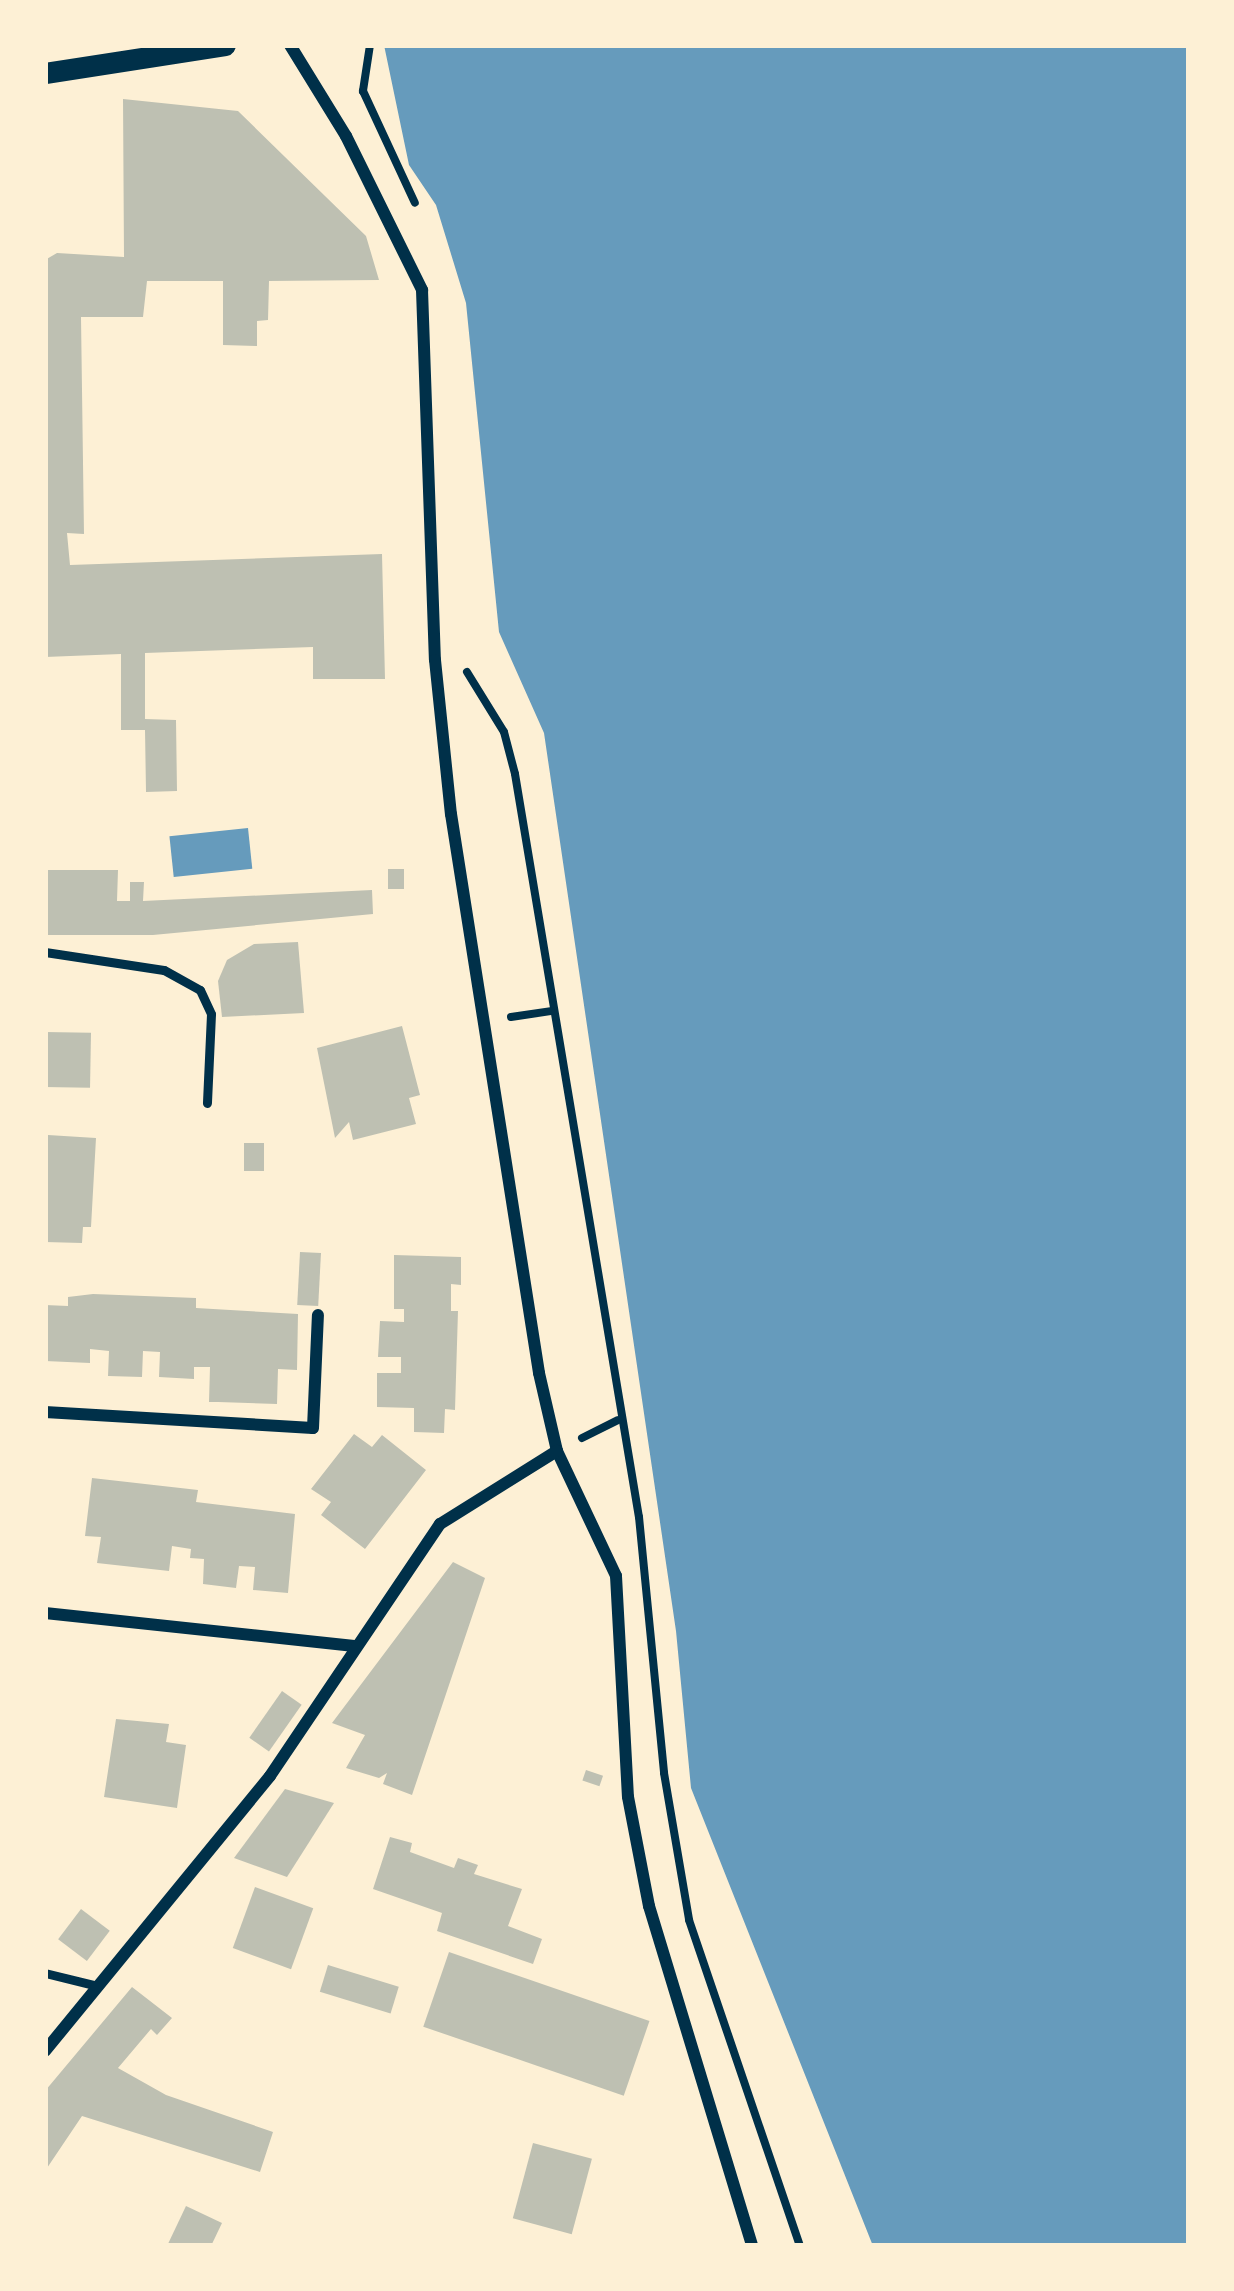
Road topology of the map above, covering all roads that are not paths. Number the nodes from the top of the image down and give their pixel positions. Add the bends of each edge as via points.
1 (225, 45) edge
2 (290, 45) edge
3 (45, 74) edge
4 (45, 952) edge
5 (206, 1103) dead end
6 (318, 1315) dead end
7 (45, 1412) edge
8 (556, 1451) junction
9 (45, 1612) edge
10 (354, 1646) junction
11 (45, 1973) edge
12 (98, 1986) junction
13 (45, 2051) edge
14 (752, 2246) edge

1 - 3 street
2 - 8 street via 346,136 422,290 430,346 435,661 484,1021
4 - 5 lane via 164,970 200,990 211,1014
6 - 7 street via 314,1428
8 - 10 street via 440,1524
8 - 14 street via 616,1576 628,1797 645,1885
9 - 10 street
10 - 12 street via 270,1776
11 - 12 lane
12 - 13 street

